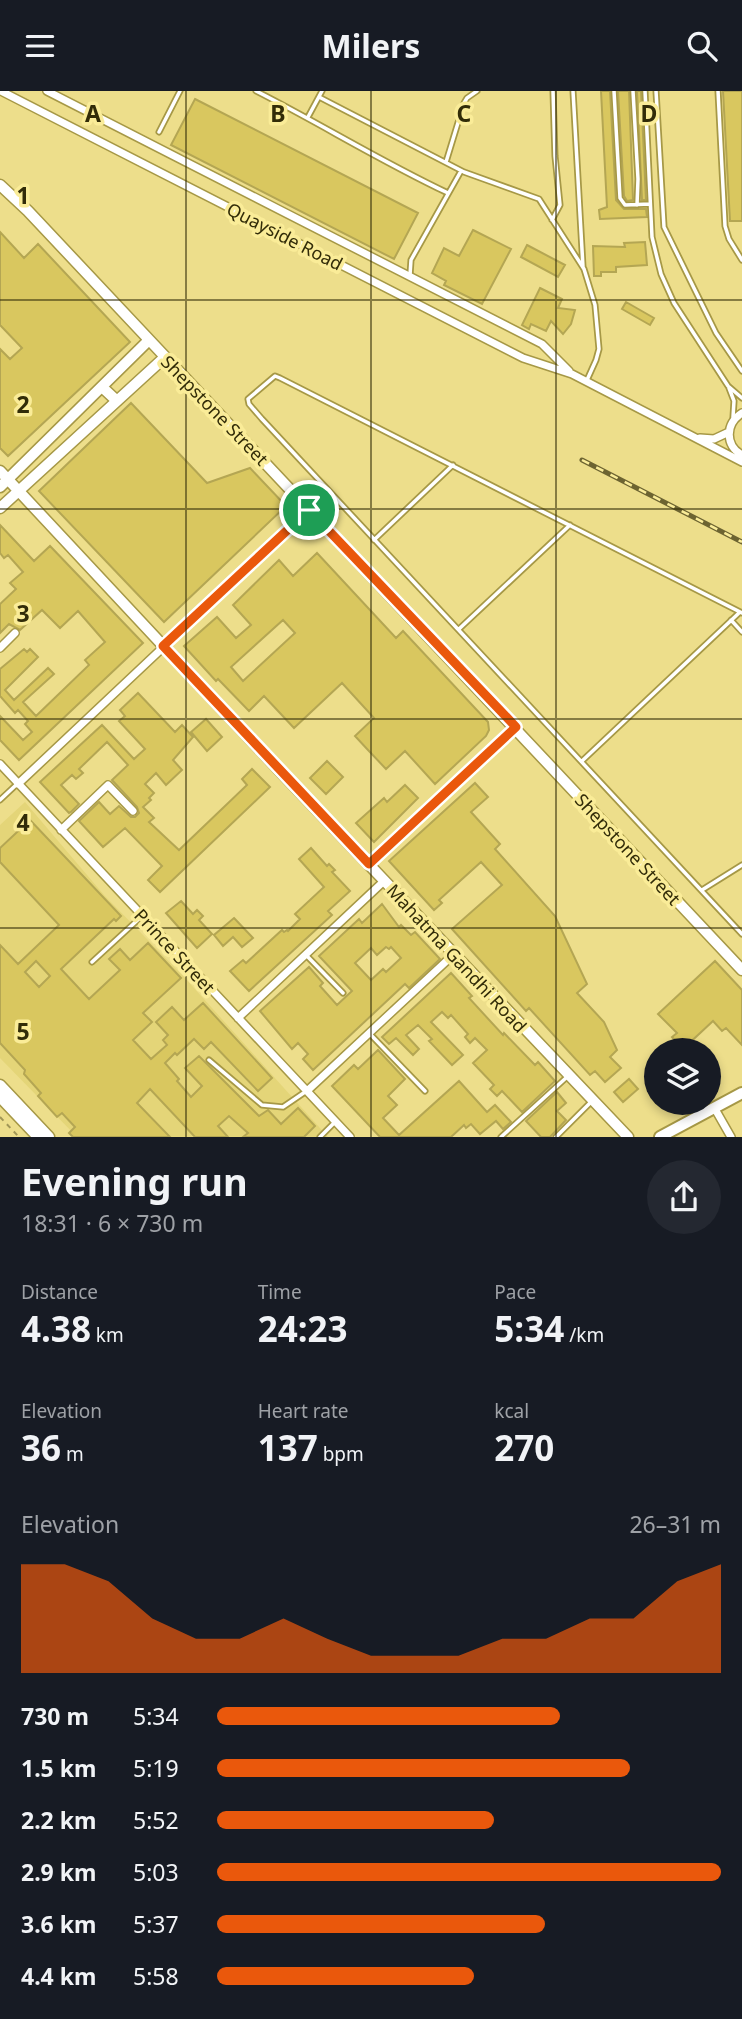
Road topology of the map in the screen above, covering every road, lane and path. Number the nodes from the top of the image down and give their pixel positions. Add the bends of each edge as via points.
1 (1, 91) edge
2 (47, 91) edge
3 (180, 91) edge
4 (256, 91) edge
5 (321, 91) edge
6 (477, 91) edge
7 (553, 91) edge
8 (573, 91) edge
9 (614, 91) edge
10 (633, 91) edge
11 (645, 91) edge
12 (656, 91) edge
13 (718, 91) edge
14 (319, 97) junction
15 (307, 117) junction
16 (159, 132) dead end
17 (446, 162) junction
18 (461, 170) junction
19 (0, 185) edge
20 (448, 193) junction
21 (650, 204) junction
22 (637, 205) junction
23 (552, 221) junction
24 (742, 260) edge
25 (584, 269) junction
26 (410, 277) junction
27 (149, 340) junction
28 (165, 358) junction
29 (742, 371) edge
30 (572, 374) junction
31 (586, 381) junction
32 (728, 386) junction
33 (102, 387) junction
34 (742, 398) edge
35 (117, 401) junction
36 (742, 413) edge
37 (733, 421) junction
38 (57, 431) junction
39 (729, 432) junction
40 (696, 437) junction
41 (69, 445) junction
42 (741, 456) edge
43 (453, 465) junction
44 (3, 479) edge
45 (19, 491) junction
46 (0, 508) edge
47 (309, 510) junction
48 (570, 525) junction
49 (374, 540) junction
50 (741, 612) edge
51 (731, 620) junction
52 (459, 629) junction
53 (742, 632) edge
54 (15, 633) dead end
55 (163, 646) junction
56 (0, 647) edge
57 (516, 727) junction
58 (582, 761) junction
59 (0, 764) edge
60 (18, 784) junction
61 (0, 800) edge
62 (134, 811) dead end
63 (61, 830) junction
64 (369, 864) junction
65 (742, 865) edge
66 (384, 881) junction
67 (702, 890) junction
68 (142, 916) junction
69 (742, 933) edge
70 (454, 954) junction
71 (306, 955) junction
72 (92, 962) dead end
73 (742, 969) edge
74 (343, 993) dead end
75 (238, 1018) junction
76 (369, 1033) junction
77 (209, 1060) dead end
78 (569, 1075) junction
79 (0, 1084) edge
80 (307, 1091) junction
81 (425, 1091) dead end
82 (742, 1093) edge
83 (0, 1097) edge
84 (593, 1101) junction
85 (721, 1105) edge
86 (703, 1115) edge
87 (719, 1115) edge
88 (0, 1117) edge
89 (699, 1117) joint
90 (336, 1122) junction
91 (19, 1137) edge
92 (38, 1137) edge
93 (49, 1137) edge
94 (320, 1137) edge
95 (350, 1137) edge
96 (501, 1137) edge
97 (556, 1137) edge
98 (628, 1137) edge
99 (660, 1137) edge
100 (731, 1137) edge

1 - 30 street, Quayside Road via 523,358
2 - 26 street, Quayside Road
3 - 16 lane
4 - 15 lane
5 - 14 lane
6 - 17 lane via 464,103
7 - 23 lane via 560,205
8 - 25 lane
9 - 22 lane via 620,198 625,205
10 - 22 lane
11 - 21 lane
12 - 29 lane via 664,227 716,333
13 - 24 lane via 725,226
14 - 15 lane
14 - 17 lane
15 - 20 lane via 381,161
17 - 18 lane
18 - 20 lane
18 - 23 lane via 535,197
19 - 27 main road, Shepstone Street
20 - 26 lane via 411,260
21 - 22 lane
21 - 32 lane via 657,261 670,295
23 - 25 lane
25 - 31 lane via 595,305 599,349
26 - 30 street, Quayside Road via 542,344
27 - 28 main road, Shepstone Street
27 - 33 main road
28 - 35 main road
28 - 47 main road, Shepstone Street
30 - 31 street, Quayside Road
31 - 40 street, Quayside Road
32 - 34 lane
32 - 37 lane via 735,407
33 - 35 main road
33 - 38 main road
35 - 41 main road
36 - 37 street
37 - 39 street
38 - 41 main road
38 - 44 main road
39 - 40 street via 714,439
39 - 42 street
40 - 42 street, Quayside Road via 723,453
41 - 45 main road
43 - 48 lane
43 - 49 lane
43 - 49 lane via 280,378 262,385 248,399 249,404
44 - 45 main road, Mahatma Gandhi Road
45 - 46 main road
45 - 55 main road, Mahatma Gandhi Road
47 - 55 street
47 - 57 main road, Shepstone Street
48 - 50 lane
48 - 52 lane
49 - 52 lane
50 - 51 lane
51 - 53 lane
51 - 58 lane
52 - 58 lane
54 - 56 street
55 - 60 street
55 - 64 main road, Mahatma Gandhi Road
57 - 64 street
57 - 73 main road, Shepstone Street
58 - 67 lane
59 - 60 street, Prince Street
60 - 61 lane
60 - 63 street, Prince Street
62 - 63 street via 107,785
63 - 68 street, Prince Street
64 - 66 main road, Mahatma Gandhi Road
65 - 67 lane
66 - 70 main road, Mahatma Gandhi Road
66 - 71 street
67 - 69 lane
68 - 72 lane
68 - 75 street, Prince Street
70 - 76 street
70 - 78 main road, Mahatma Gandhi Road
71 - 74 lane
71 - 75 street
75 - 80 street, Prince Street
76 - 80 street
76 - 81 lane
77 - 80 lane via 262,1105 282,1107
78 - 84 main road, Mahatma Gandhi Road
78 - 96 lane
79 - 93 main road
80 - 90 street, Prince Street
82 - 85 main road
83 - 92 main road
84 - 97 lane
84 - 98 main road, Mahatma Gandhi Road
86 - 89 main road
87 - 100 street
88 - 91 path
89 - 99 main road
90 - 94 lane
90 - 95 street, Prince Street

